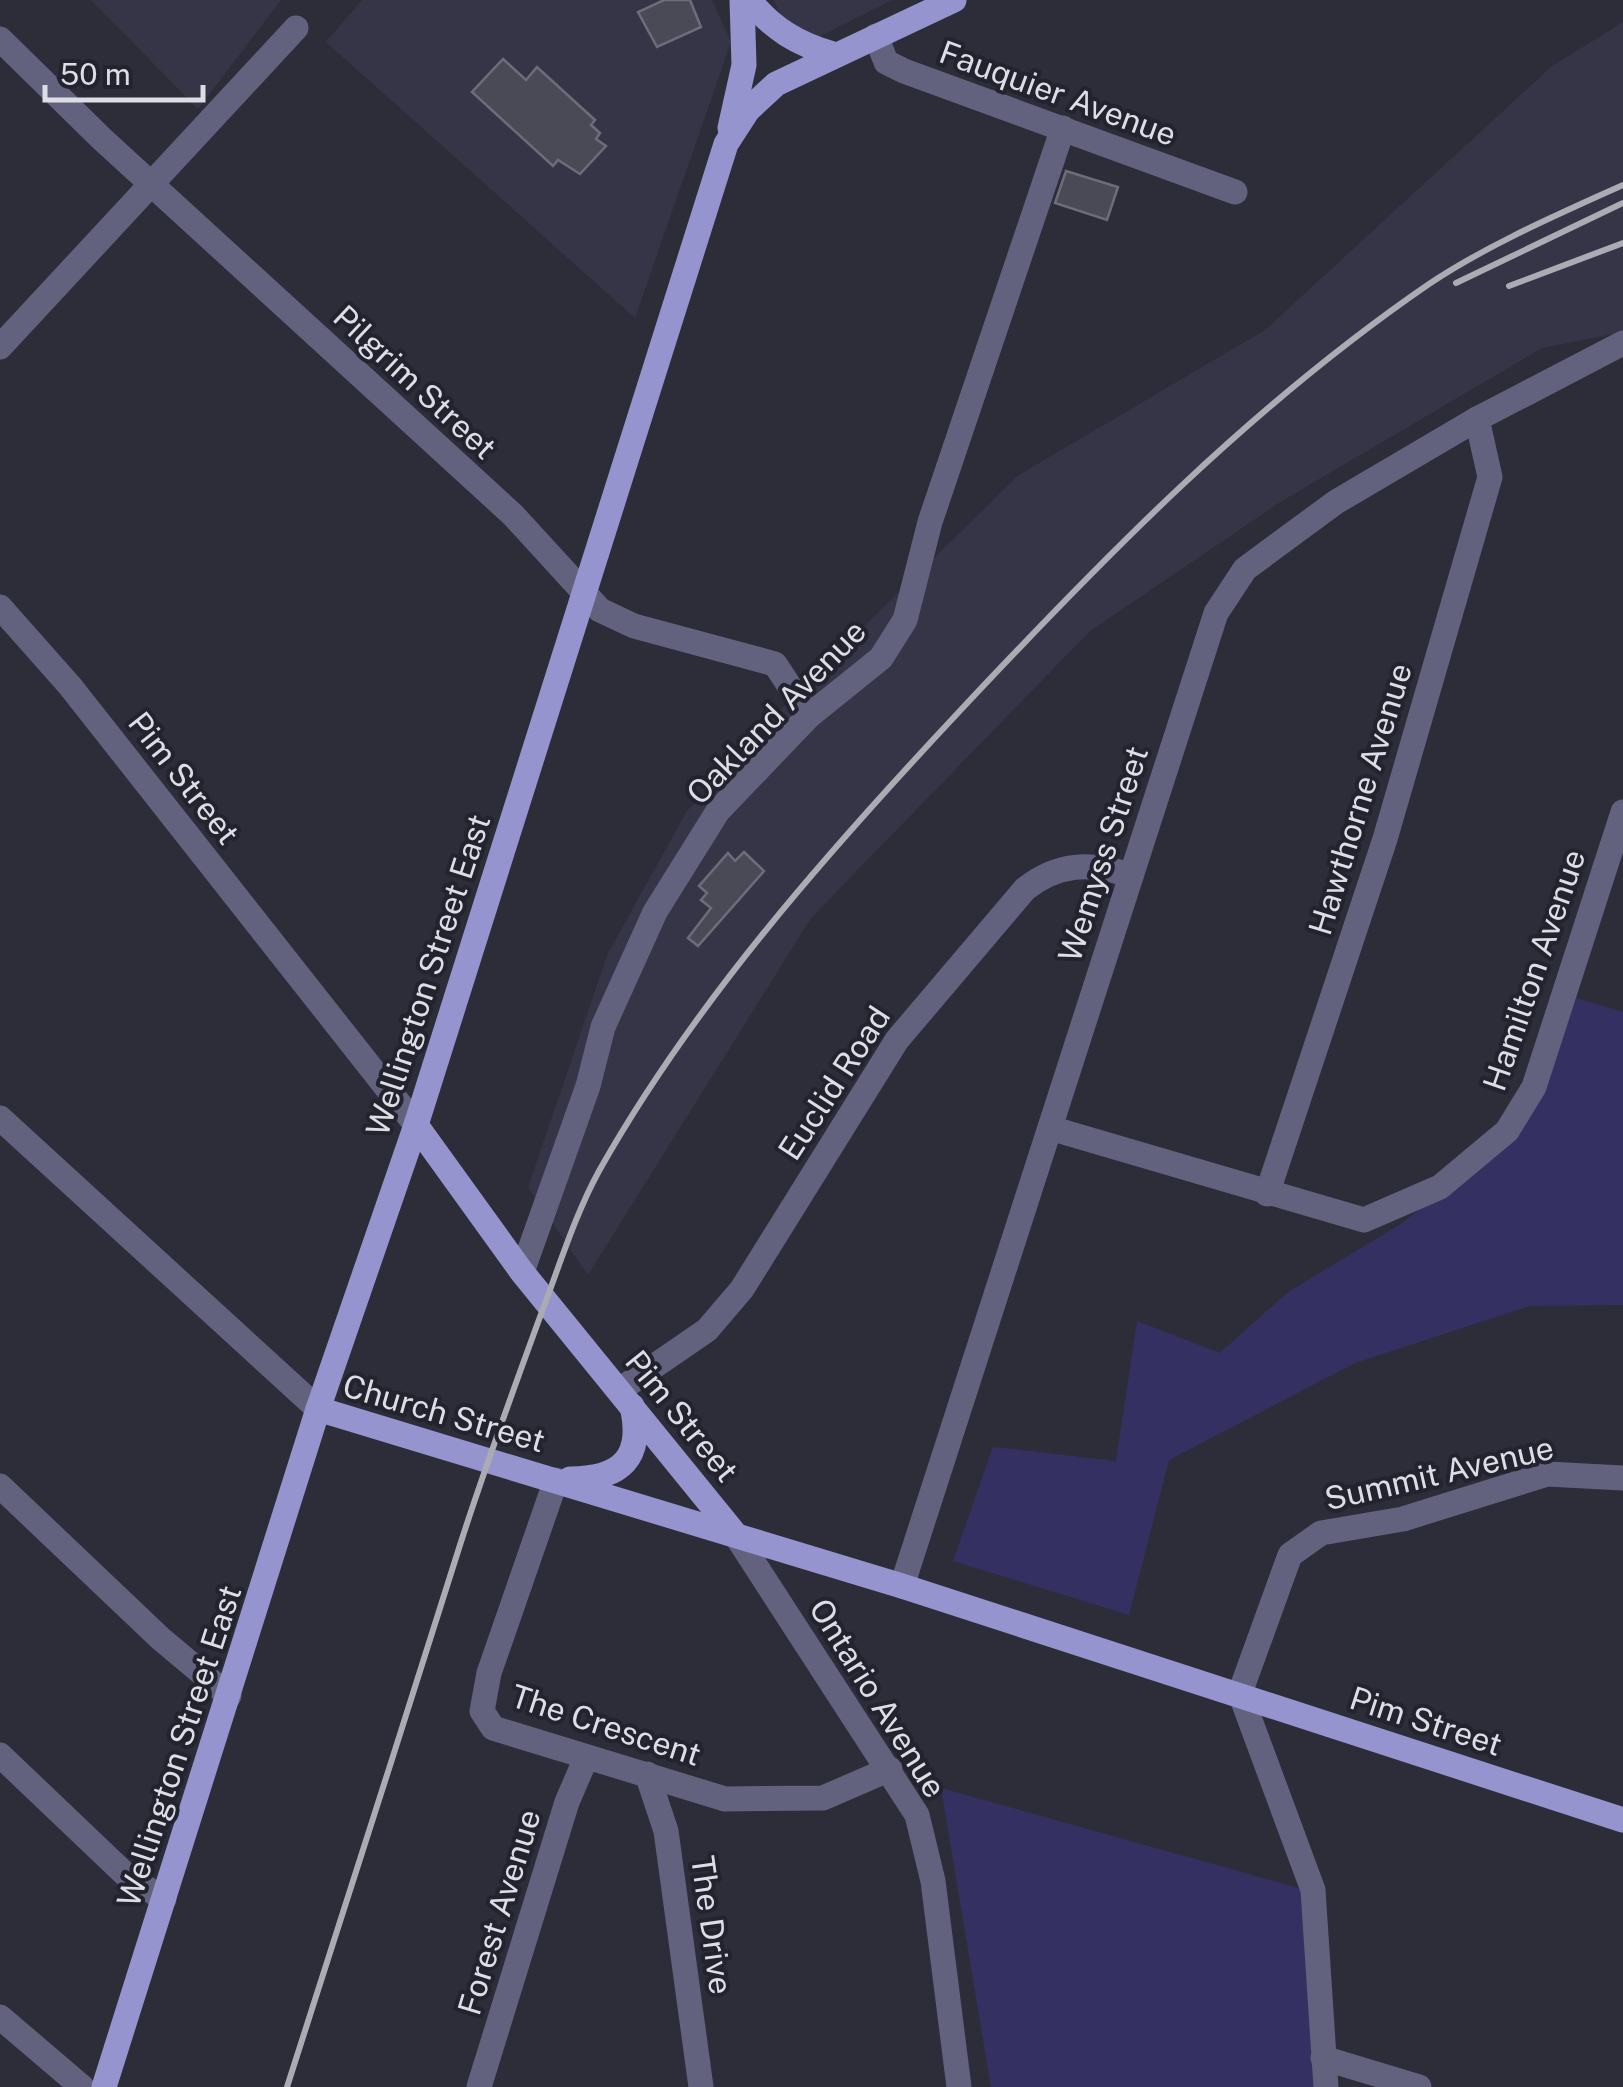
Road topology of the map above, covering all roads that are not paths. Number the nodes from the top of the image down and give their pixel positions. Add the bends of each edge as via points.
1 (745, 0) edge
2 (954, 0) edge
3 (296, 28) dead end
4 (876, 36) junction
5 (0, 39) edge
6 (833, 54) junction
7 (1063, 128) junction
8 (726, 144) junction
9 (154, 185) junction
10 (1234, 192) dead end
11 (1623, 343) edge
12 (0, 347) edge
13 (1477, 419) junction
14 (584, 590) junction
15 (0, 607) edge
16 (810, 716) junction
17 (1623, 812) edge
18 (1129, 875) junction
19 (0, 1118) edge
20 (416, 1126) junction
21 (1050, 1128) junction
22 (1266, 1194) junction
23 (522, 1272) junction
24 (626, 1395) junction
25 (318, 1409) junction
26 (1623, 1478) edge
27 (556, 1480) junction
28 (0, 1486) edge
29 (735, 1534) junction
30 (902, 1586) junction
31 (1240, 1693) junction
32 (230, 1696) junction
33 (0, 1755) edge
34 (586, 1758) junction
35 (890, 1768) junction
36 (647, 1774) junction
37 (1623, 1820) edge
38 (164, 1899) junction
39 (0, 2017) edge
40 (1323, 2058) junction
41 (82, 2087) edge
42 (104, 2087) edge
43 (479, 2087) edge
44 (701, 2087) edge
45 (960, 2087) edge
46 (1326, 2087) edge
47 (1419, 2087) edge

1 - 6 main road via 802,45
1 - 8 main road via 744,65
2 - 4 main road, Wellington Street East
3 - 9 street
4 - 6 main road, Wellington Street East
4 - 7 street, Fauquier Avenue via 886,62 904,71
5 - 9 street, Pilgrim Street
6 - 8 main road, Wellington Street East via 776,84
7 - 10 street, Fauquier Avenue
7 - 16 street, Oakland Avenue via 930,522 905,620 880,658
8 - 14 main road, Wellington Street East
9 - 12 street
9 - 14 street, Pilgrim Street via 513,515
11 - 13 street, Wemyss Street
13 - 18 street, Wemyss Street via 1336,502 1245,570 1216,612
13 - 22 street, Hawthorne Avenue via 1490,477 1386,838
14 - 16 street, Pilgrim Street via 600,610 634,626 775,664
14 - 20 main road, Wellington Street East
15 - 20 street, Pim Street via 70,686
16 - 23 street, Oakland Avenue via 718,811 654,912 603,1027
17 - 22 street, Hamilton Avenue via 1534,1086 1508,1131 1440,1187 1364,1220
18 - 21 street, Wemyss Street
18 - 24 street, Euclid Road via 1078,866 1048,870 1025,889 897,1040 742,1289 708,1330
19 - 25 street, Church Street
20 - 23 main road, Pim Street
20 - 25 main road, Wellington Street East
21 - 22 street, Hamilton Avenue
21 - 30 street, Wemyss Street
23 - 24 main road, Pim Street
24 - 27 main road via 637,1429 634,1451 619,1469 595,1479
24 - 29 main road, Pim Street
25 - 27 main road, Church Street
25 - 32 main road, Wellington Street East
26 - 31 street, Summit Avenue via 1547,1474 1404,1519 1321,1533 1290,1555
27 - 29 main road, Church Street
27 - 34 street, The Crescent via 482,1711 492,1728
28 - 32 street
29 - 30 main road, Pim Street
29 - 35 street, Ontario Avenue
30 - 31 main road, Pim Street
31 - 37 main road, Pim Street
31 - 40 street via 1313,1890
32 - 38 main road, Wellington Street East
33 - 38 street via 127,1876
34 - 36 street, The Crescent
34 - 43 street, Forest Avenue via 566,1802
35 - 36 street, The Crescent via 823,1798 725,1799
35 - 45 street, Ontario Avenue via 917,1815 933,1881
36 - 44 street, The Drive via 666,1832
38 - 42 main road, Wellington Street East
39 - 41 street
40 - 46 street
40 - 47 street

